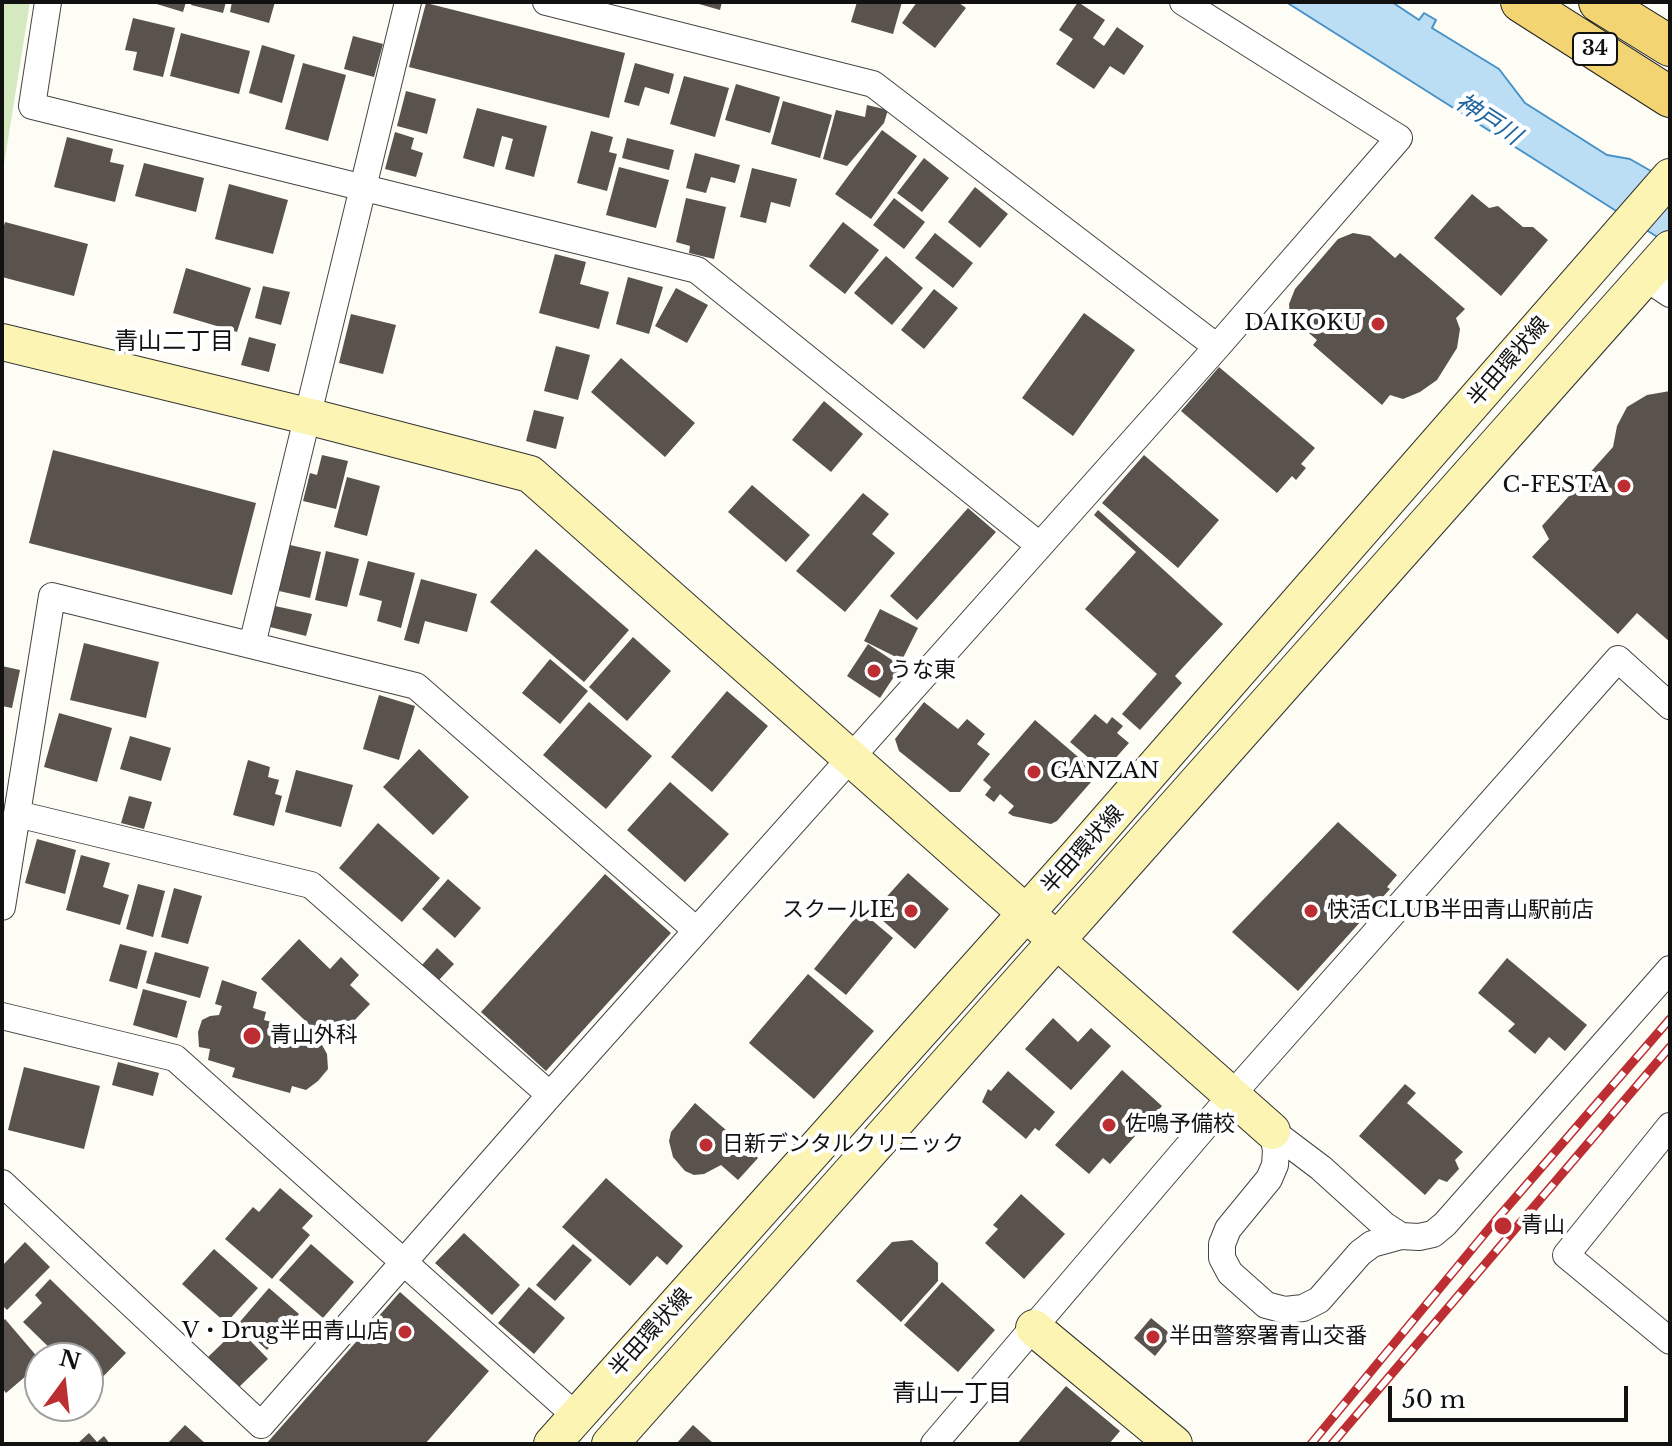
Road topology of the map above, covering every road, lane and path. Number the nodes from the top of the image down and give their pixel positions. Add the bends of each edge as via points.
1 (48, 2) edge
2 (408, 2) edge
3 (546, 2) edge
4 (1183, 2) edge
5 (1521, 2) edge
6 (1599, 2) edge
7 (634, 13) edge
8 (1670, 46) edge
9 (1670, 97) edge
10 (1669, 178) edge
11 (362, 189) junction
12 (1660, 272) edge
13 (2, 342) edge
14 (1217, 347) junction
15 (307, 416) junction
16 (1039, 545) junction
17 (252, 645) junction
18 (1670, 706) edge
19 (850, 758) junction
20 (17, 814) junction
21 (2, 907) edge
22 (1026, 913) junction
23 (696, 930) junction
24 (1057, 940) junction
25 (1670, 969) edge
26 (2, 1016) edge
27 (550, 1095) junction
28 (1231, 1096) junction
29 (1670, 1126) edge
30 (1272, 1131) junction
31 (1321, 1168) junction
32 (1269, 1179) junction
33 (2, 1183) edge
34 (1364, 1207) junction
35 (1401, 1236) junction
36 (1360, 1253) junction
37 (405, 1262) junction
38 (1034, 1328) junction
39 (1670, 1341) edge
40 (576, 1416) junction
41 (936, 1443) edge
42 (552, 1444) edge
43 (610, 1444) edge
44 (1174, 1444) edge

1 - 11 street via 32,106
2 - 11 street
3 - 7 street
4 - 14 street via 1399,138
5 - 9 main road, 34
6 - 8 main road, 34
7 - 14 street via 873,84
10 - 22 main road, 半田環状線
11 - 15 street
11 - 16 street via 697,270
12 - 24 main road, 半田環状線
13 - 15 main road
14 - 16 street
15 - 17 street
15 - 19 main road via 530,474
16 - 19 street
17 - 20 street via 52,596
17 - 23 street via 416,686
18 - 28 street via 1618,659
19 - 22 main road
19 - 23 street
20 - 21 street
20 - 27 street via 311,885
22 - 24 main road
22 - 40 main road, 半田環状線
23 - 27 street
24 - 28 main road
24 - 43 main road, 半田環状線
25 - 35 street via 1445,1224 1433,1234
26 - 37 street via 175,1058
27 - 37 street
28 - 30 main road
28 - 38 street
29 - 39 street via 1566,1255
30 - 31 street
30 - 32 street via 1276,1150
31 - 32 street via 1300,1165
31 - 34 street
32 - 36 street via 1222,1244 1230,1273 1266,1305 1285,1310 1319,1300
33 - 37 street via 261,1425
34 - 35 street
34 - 36 street via 1368,1225
35 - 36 street
37 - 40 street
38 - 41 street
38 - 44 main road
40 - 42 main road, 半田環状線

